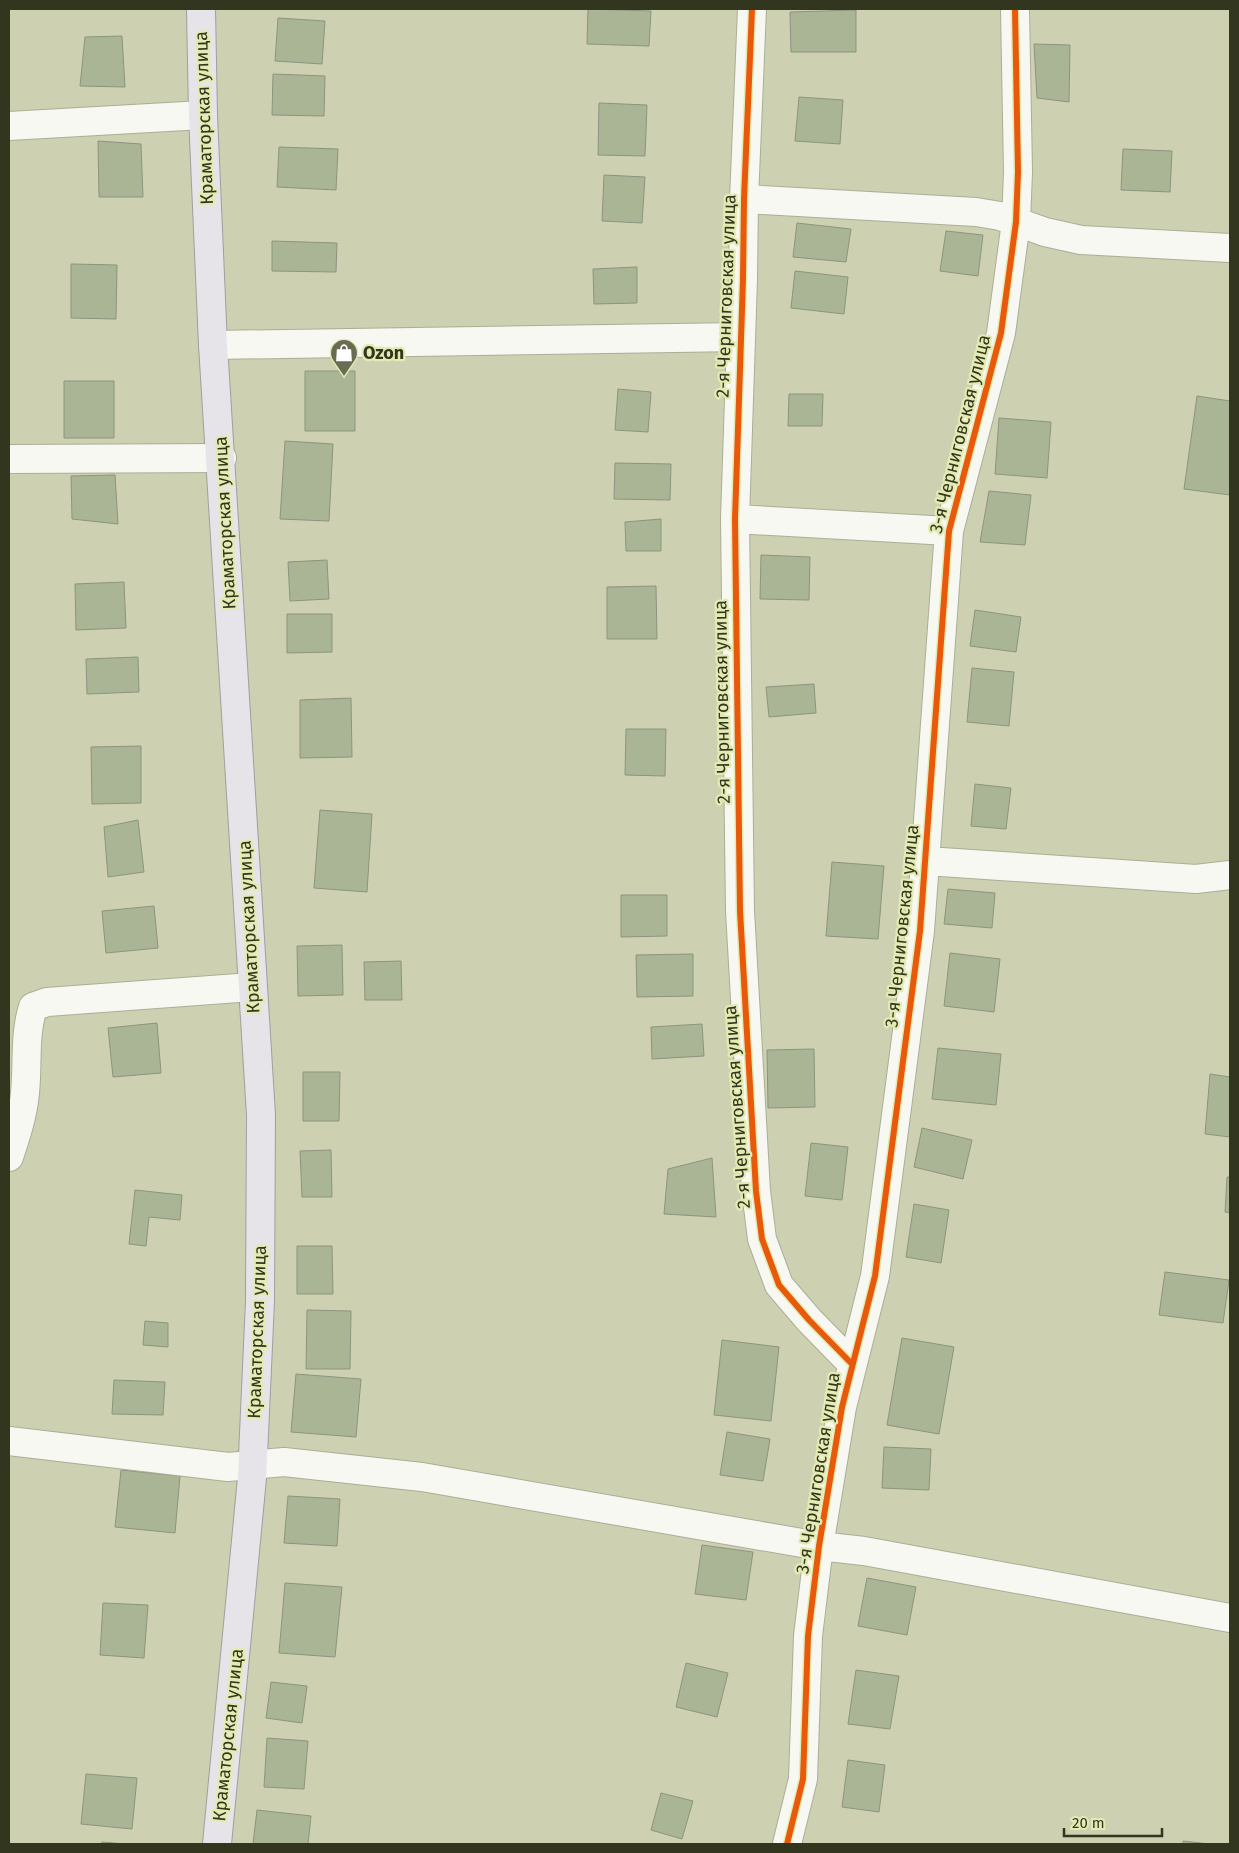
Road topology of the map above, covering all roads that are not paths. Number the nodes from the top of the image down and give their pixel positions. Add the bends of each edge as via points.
1 (201, 9) edge
2 (752, 9) edge
3 (1015, 9) edge
4 (203, 115) junction
5 (9, 126) edge
6 (744, 198) junction
7 (1016, 222) junction
8 (1230, 248) edge
9 (740, 337) junction
10 (213, 345) junction
11 (222, 458) junction
12 (9, 459) edge
13 (735, 519) junction
14 (949, 530) junction
15 (926, 861) junction
16 (1230, 875) edge
17 (252, 987) junction
18 (9, 1157) edge
19 (851, 1363) junction
20 (9, 1441) edge
21 (253, 1464) junction
22 (819, 1546) junction
23 (1230, 1618) edge
24 (216, 1844) edge
25 (787, 1844) edge

1 - 4 main road, Краматорская улица
2 - 6 street, 2-я Черниговская улица
3 - 7 street, 3-я Черниговская улица
4 - 5 street
4 - 10 main road, Краматорская улица
6 - 7 street via 976,212
6 - 9 street, 2-я Черниговская улица
7 - 8 street via 1081,240
7 - 14 street, 3-я Черниговская улица via 1001,333
9 - 10 street
9 - 13 street, 2-я Черниговская улица
10 - 11 main road, Краматорская улица
11 - 12 street
11 - 17 main road, Краматорская улица
13 - 14 street
13 - 19 street, 2-я Черниговская улица via 740,911 756,1190 762,1239 779,1286
14 - 15 street, 3-я Черниговская улица
15 - 16 street via 1196,879
15 - 19 street, 3-я Черниговская улица via 920,931 874,1276
17 - 18 street via 47,1002 33,1007 28,1024 25,1094
17 - 21 main road, Краматорская улица via 261,1115 260,1301
19 - 22 street, 3-я Черниговская улица
20 - 21 street via 228,1466
21 - 22 street via 284,1462 422,1477
21 - 24 main road, Краматорская улица
22 - 23 street
22 - 25 street, 3-я Черниговская улица via 808,1636 803,1778

